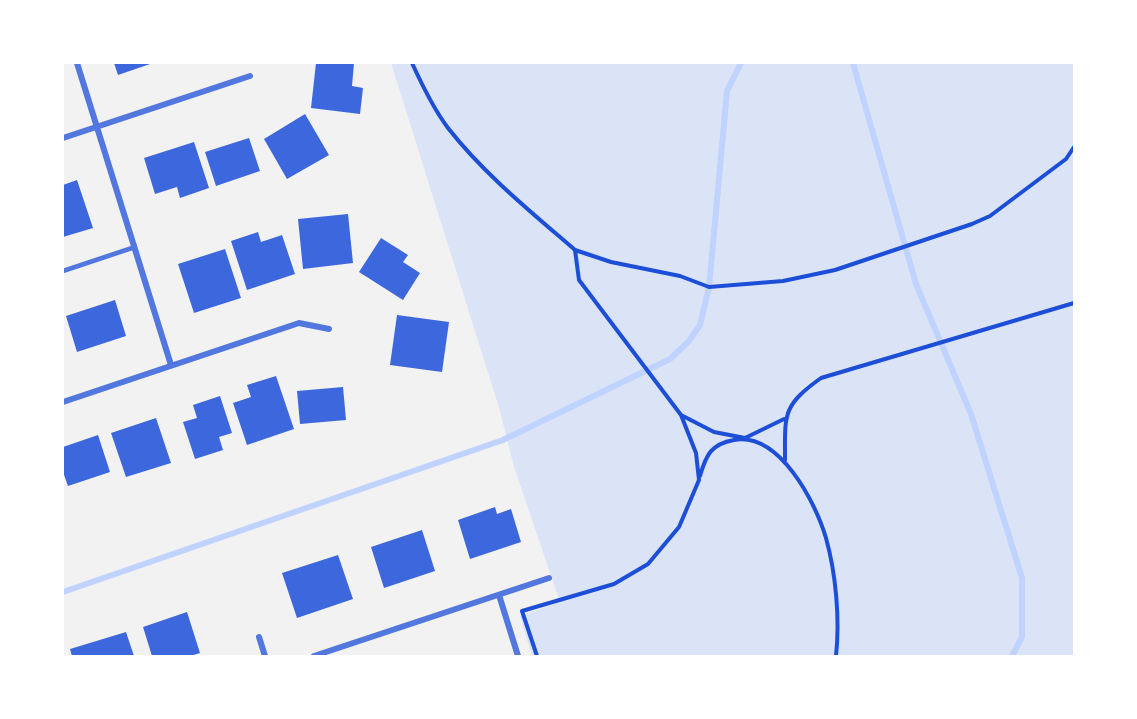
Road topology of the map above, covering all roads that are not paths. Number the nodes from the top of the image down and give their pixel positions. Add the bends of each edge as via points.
1 (77, 63) edge
2 (250, 76) dead end
3 (97, 127) junction
4 (63, 138) edge
5 (135, 247) junction
6 (63, 271) edge
7 (329, 330) dead end
8 (171, 365) junction
9 (63, 402) edge
10 (549, 578) dead end
11 (499, 595) junction
12 (259, 637) dead end
13 (265, 656) edge
14 (314, 656) edge
15 (518, 656) edge

1 - 3 street
2 - 3 street
3 - 4 street
3 - 5 street
5 - 6 lane
5 - 8 street
7 - 8 street via 299,323
8 - 9 street
10 - 11 street
11 - 14 street
11 - 15 street
12 - 13 street

